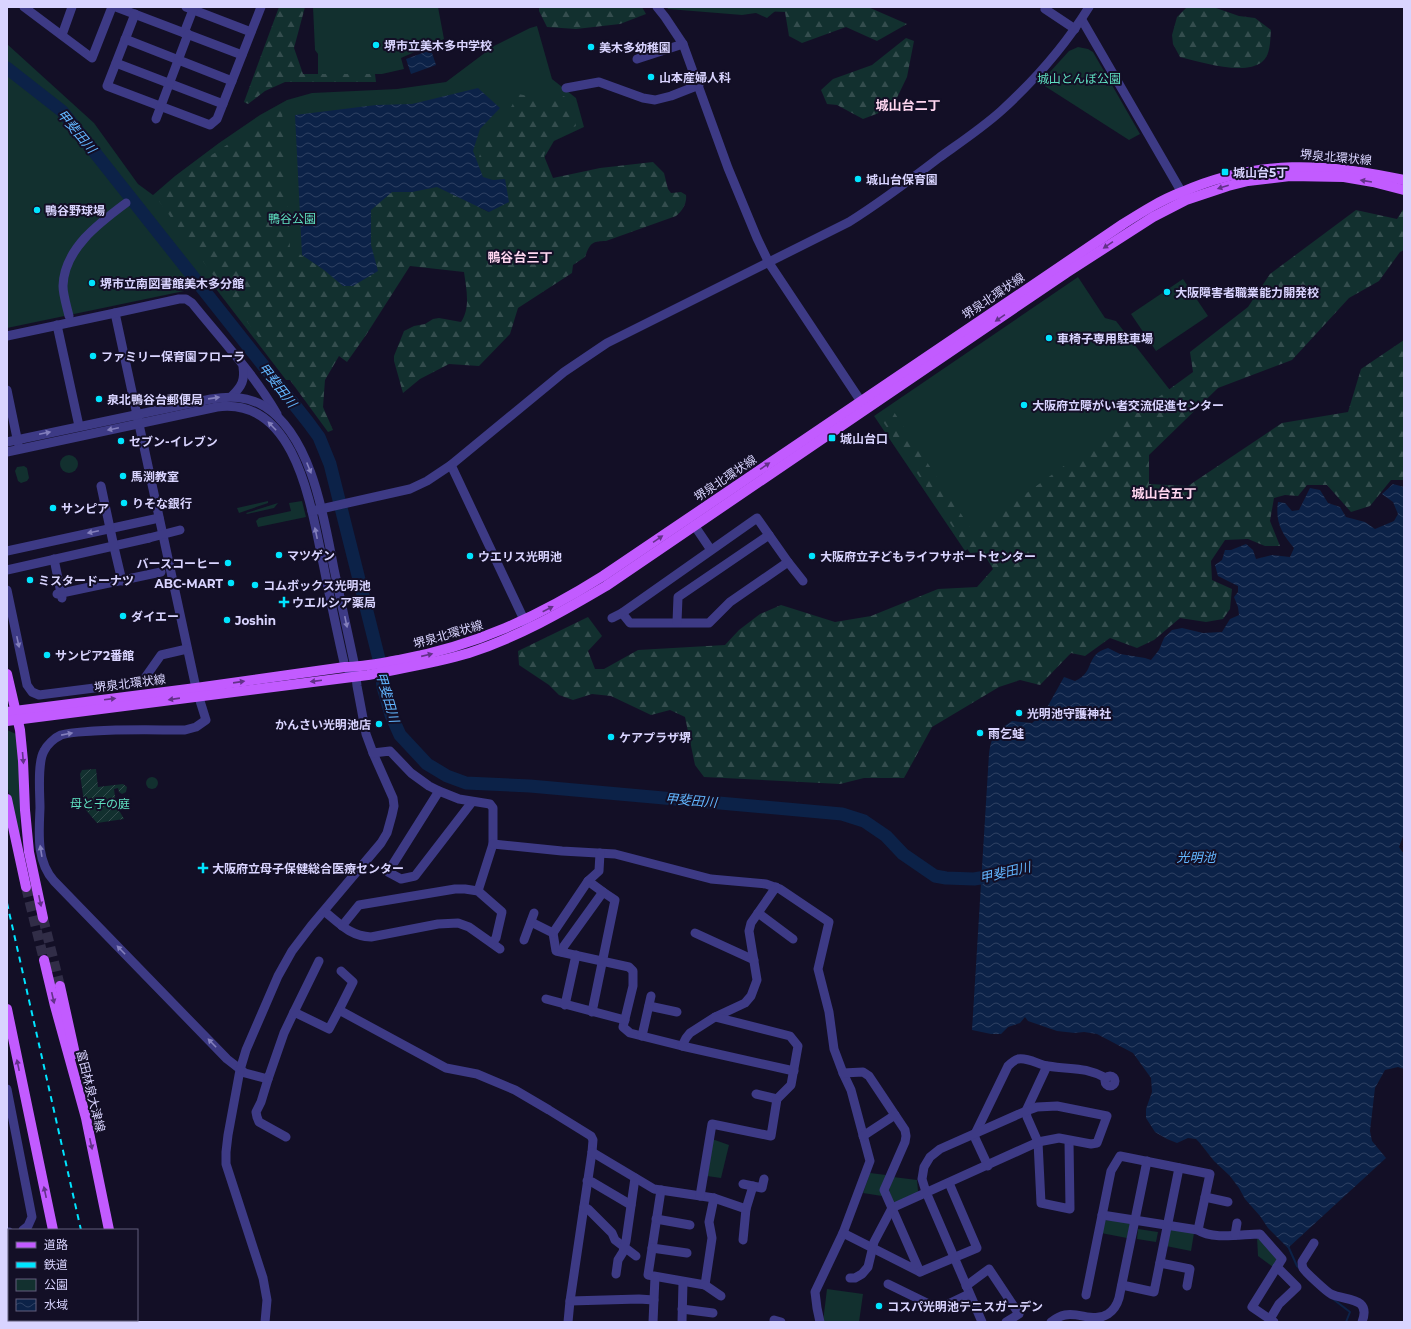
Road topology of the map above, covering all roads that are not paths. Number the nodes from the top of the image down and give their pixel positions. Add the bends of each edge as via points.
1 (72, 7) edge
2 (112, 7) edge
3 (116, 7) edge
4 (250, 7) edge
5 (657, 7) edge
6 (1046, 7) edge
7 (1089, 7) edge
8 (29, 8) edge
9 (191, 8) edge
10 (126, 9) edge
11 (260, 9) edge
12 (135, 14) junction
13 (1082, 20) junction
14 (1075, 29) junction
15 (251, 32) junction
16 (186, 34) junction
17 (62, 36) junction
18 (125, 39) junction
19 (683, 44) junction
20 (242, 55) junction
21 (637, 59) dead end
22 (178, 60) junction
23 (116, 63) junction
24 (232, 81) junction
25 (169, 84) junction
26 (699, 85) junction
27 (566, 88) dead end
28 (223, 104) junction
29 (161, 107) junction
30 (156, 119) dead end
31 (1404, 180) edge
32 (1404, 190) edge
33 (1184, 196) junction
34 (126, 203) dead end
35 (769, 263) junction
36 (115, 313) junction
37 (70, 316) dead end
38 (57, 326) junction
39 (7, 336) edge
40 (243, 365) junction
41 (7, 390) edge
42 (232, 396) junction
43 (864, 405) junction
44 (136, 414) junction
45 (280, 419) junction
46 (138, 424) junction
47 (79, 426) junction
48 (17, 439) junction
49 (7, 442) edge
50 (19, 449) junction
51 (7, 452) edge
52 (451, 465) junction
53 (101, 486) dead end
54 (326, 509) junction
55 (312, 511) junction
56 (158, 518) junction
57 (694, 525) junction
58 (180, 530) dead end
59 (769, 535) junction
60 (114, 547) junction
61 (711, 550) junction
62 (7, 551) edge
63 (54, 559) junction
64 (788, 562) junction
65 (8, 569) edge
66 (161, 572) dead end
67 (122, 580) junction
68 (803, 582) dead end
69 (7, 590) edge
70 (622, 613) junction
71 (612, 618) dead end
72 (677, 622) junction
73 (526, 625) junction
74 (187, 649) junction
75 (352, 670) junction
76 (7, 674) edge
77 (197, 692) junction
78 (12, 716) edge
79 (373, 753) junction
80 (439, 791) junction
81 (7, 799) edge
82 (472, 802) junction
83 (494, 844) junction
84 (600, 853) junction
85 (588, 881) junction
86 (26, 887) tunnel mouth
87 (776, 887) junction
88 (478, 891) junction
89 (603, 892) junction
90 (324, 911) junction
91 (758, 913) junction
92 (44, 918) tunnel mouth
93 (342, 926) junction
94 (553, 933) junction
95 (695, 933) dead end
96 (793, 939) dead end
97 (524, 940) dead end
98 (492, 943) junction
99 (500, 949) dead end
100 (562, 952) junction
101 (576, 955) junction
102 (44, 960) tunnel mouth
103 (754, 960) junction
104 (319, 961) dead end
105 (602, 961) junction
106 (341, 971) dead end
107 (60, 986) tunnel mouth
108 (651, 996) dead end
109 (546, 999) dead end
110 (565, 1004) junction
111 (649, 1006) junction
112 (339, 1010) junction
113 (294, 1012) junction
114 (592, 1012) junction
115 (677, 1012) dead end
116 (7, 1013) edge
117 (715, 1017) junction
118 (625, 1020) junction
119 (642, 1036) junction
120 (682, 1046) junction
121 (1047, 1066) junction
122 (240, 1070) junction
123 (794, 1071) junction
124 (843, 1073) junction
125 (1106, 1078) dead end
126 (268, 1079) junction
127 (7, 1089) edge
128 (756, 1094) dead end
129 (777, 1099) junction
130 (1026, 1111) junction
131 (895, 1114) junction
132 (86, 1118) junction
133 (284, 1133) dead end
134 (975, 1134) junction
135 (863, 1136) junction
136 (1069, 1141) junction
137 (1038, 1142) junction
138 (592, 1152) junction
139 (1147, 1161) junction
140 (988, 1166) junction
141 (1179, 1168) junction
142 (635, 1178) junction
143 (764, 1179) dead end
144 (587, 1181) junction
145 (949, 1183) junction
146 (743, 1184) dead end
147 (753, 1186) junction
148 (661, 1190) junction
149 (926, 1192) junction
150 (700, 1196) junction
151 (1205, 1197) junction
152 (714, 1198) junction
153 (1224, 1199) dead end
154 (631, 1205) junction
155 (584, 1207) junction
156 (892, 1208) junction
157 (746, 1210) junction
158 (1102, 1215) junction
159 (656, 1219) junction
160 (1135, 1220) junction
161 (1237, 1223) dead end
162 (690, 1225) dead end
163 (1168, 1226) junction
164 (24, 1229) edge
165 (53, 1229) edge
166 (109, 1229) edge
167 (1198, 1230) junction
168 (844, 1233) junction
169 (746, 1235) dead end
170 (1235, 1235) junction
171 (1314, 1243) dead end
172 (624, 1247) junction
173 (652, 1248) junction
174 (872, 1248) junction
175 (687, 1253) dead end
176 (636, 1256) dead end
177 (954, 1258) junction
178 (1160, 1263) junction
179 (1277, 1267) junction
180 (920, 1272) junction
181 (616, 1274) dead end
182 (655, 1277) junction
183 (850, 1278) dead end
184 (683, 1282) junction
185 (888, 1284) dead end
186 (705, 1285) junction
187 (1122, 1285) junction
188 (1187, 1286) dead end
189 (968, 1290) junction
190 (1086, 1295) dead end
191 (721, 1296) dead end
192 (654, 1300) junction
193 (570, 1301) junction
194 (682, 1309) junction
195 (713, 1313) dead end
196 (1272, 1321) edge
197 (265, 1322) edge
198 (568, 1322) edge
199 (653, 1322) edge
200 (682, 1322) edge
201 (820, 1322) edge
202 (982, 1322) edge
203 (1006, 1322) edge
204 (1051, 1322) edge
205 (1362, 1322) edge

1 - 17 street
2 - 17 street via 92,58
3 - 10 street
4 - 11 street
5 - 19 street
6 - 14 street via 1045,9
7 - 13 street
8 - 17 street
9 - 15 street
9 - 16 street
10 - 12 street
11 - 15 street
12 - 16 street
12 - 18 street
13 - 14 street
13 - 33 street
14 - 35 street via 1054,57 1000,112 880,202 849,222
15 - 20 street
16 - 20 street
16 - 22 street
18 - 22 street
18 - 23 street
19 - 21 street
19 - 26 street
20 - 24 street
22 - 24 street
22 - 25 street
23 - 25 street
23 - 29 street via 107,86
24 - 28 street
25 - 28 street
25 - 29 street
26 - 27 street via 655,100 600,82
26 - 35 street via 728,168
28 - 29 street via 217,119 210,125
29 - 30 street
31 - 33 main road, 堺泉北環状線 via 1343,168 1291,167 1225,177
32 -> 33 main road, 堺泉北環状線 via 1344,177 1290,176 1242,183
33 - 43 main road, 堺泉北環状線
34 - 37 street via 84,238 71,257 65,271 63,287
35 - 43 street
35 - 52 street via 607,344 564,372
36 - 38 street
36 - 40 street via 186,299
36 - 44 street
38 - 39 street
38 - 47 street
40 - 42 street via 244,377 237,392
40 - 45 street
41 - 48 street
44 -> 42 street
42 - 45 street via 255,402
43 - 57 main road, 堺泉北環状線
73 -> 43 main road, 堺泉北環状線
44 - 46 street
44 - 47 street
45 -> 54 street via 299,447
46 -> 50 street
55 -> 46 street via 304,480 295,459 273,426 255,413 240,407 227,406
46 - 56 street
48 -> 47 street
48 - 49 street
48 - 50 street
50 - 51 street
52 - 54 street via 410,489
52 - 73 street
53 - 60 street, bridge
54 - 55 street
54 -> 75 street
75 -> 55 street
56 -> 62 street
56 - 74 street
57 - 61 street
57 - 73 main road, 堺泉北環状線 via 606,586 564,611
58 - 60 street, bridge
59 - 61 street via 757,518
59 - 64 street
59 - 72 street via 678,597
60 - 63 street
60 - 67 street
61 - 70 street
63 - 65 street
63 - 67 street via 60,595
64 - 68 street
64 - 72 street via 730,602 709,623
66 - 67 street
69 -> 74 street via 27,685 32,692 39,695 142,682 161,655
70 - 71 street
70 - 72 street via 630,623
73 - 75 main road, 堺泉北環状線 via 469,653 423,665
74 - 77 street
77 -> 75 main road, 堺泉北環状線
75 -> 77 main road, 堺泉北環状線
75 - 79 street
76 - 78 main road
77 - 78 main road, 堺泉北環状線
122 -> 77 street via 54,881 44,866 40,851 40,768 43,752 50,742 60,735 78,732 185,730 196,727 206,720
78 -> 92 main road via 23,760 29,852
79 - 80 street via 390,751 411,773
79 - 90 street via 393,798 390,825 381,843
80 - 82 street
80 - 82 street via 388,872 401,879 415,876
81 - 86 main road
82 - 83 street via 490,804 493,808
83 - 84 street
83 - 88 street
84 - 85 street via 599,871
84 - 87 street via 635,859 712,879
85 - 89 street
85 - 94 street
87 - 91 street
87 - 124 street via 829,922 818,969 829,1012 834,1050
88 - 93 street via 455,889 359,905
88 - 98 street via 502,912 496,938
89 - 100 street
89 - 105 street via 614,900
90 - 93 street
90 - 122 street via 280,972 246,1050
91 - 96 street
91 - 103 street via 749,931
93 - 98 street via 352,934 371,937 438,924 458,923 469,927
94 - 97 street via 532,917
94 - 100 street via 556,950
95 - 103 street
98 - 99 street
100 - 101 street
101 - 105 street
101 - 110 street
102 -> 132 main road, 富田林泉大津線
103 - 117 street via 757,980 751,996 745,1003
104 - 113 street via 304,983
105 - 114 street
105 - 118 street via 633,970 633,986
106 - 112 street via 353,982
107 - 132 main road
108 - 111 street
109 - 110 street
110 - 114 street
111 - 115 street
111 - 119 street
112 - 113 street via 329,1029
112 - 138 street via 446,1068 477,1074 522,1094 591,1136
113 - 126 street
114 - 118 street
165 -> 116 main road
117 - 120 street via 690,1033
117 - 123 street via 790,1036 798,1046
118 - 119 street via 623,1027 630,1033
119 - 120 street
120 - 123 street
121 - 125 street via 1079,1068
121 - 130 street
121 - 134 street via 1019,1058 1013,1061 1008,1066
122 - 126 street
122 - 197 street via 228,1135 226,1164 263,1278 267,1300
123 - 129 street via 791,1085
124 - 131 street via 863,1072 869,1076
124 - 135 street via 851,1090
126 - 133 street via 256,1112 257,1117 259,1122
127 - 164 street via 32,1217
128 - 129 street
129 - 150 street via 771,1136 712,1124
130 - 134 street
130 - 136 street via 1056,1106 1107,1116 1097,1143
130 - 137 street
131 - 135 street
131 - 156 street via 906,1136 884,1190
132 -> 166 main road, 富田林泉大津線
134 - 140 street
134 - 149 street via 940,1149 930,1157 923,1172 923,1186
135 - 168 street via 870,1161
136 - 137 street via 1059,1138
136 - 137 street via 1070,1209 1040,1204
137 - 140 street
138 - 142 street
138 - 144 street
139 - 141 street
139 - 158 street via 1120,1156 1111,1171
139 - 160 street
140 - 145 street
141 - 151 street via 1210,1174
141 - 163 street
142 - 148 street via 654,1189
142 - 154 street
143 - 147 street via 762,1188
144 - 154 street
144 - 155 street
145 - 149 street
145 - 177 street via 977,1248
146 - 147 street
147 - 157 street
148 - 150 street
148 - 159 street
149 - 156 street
149 - 177 street
150 - 152 street
151 - 153 street
151 - 167 street
152 - 157 street
152 - 186 street via 709,1222 712,1238
154 - 172 street
155 - 172 street
155 - 193 street
156 - 174 street
156 - 180 street
157 - 169 street
158 - 160 street
158 - 190 street via 1092,1248 1085,1284
159 - 162 street
159 - 173 street
160 - 163 street
160 - 187 street
161 - 170 street
163 - 167 street
163 - 178 street
167 - 170 street via 1213,1235
168 - 174 street
168 - 201 street via 816,1292
170 - 179 street via 1260,1234 1282,1259
171 - 205 street via 1302,1262 1304,1269 1331,1294 1360,1303 1363,1310
172 - 176 street
172 - 181 street via 618,1260
173 - 175 street
173 - 182 street via 648,1275
174 - 180 street
174 - 183 street via 866,1271 855,1278
177 - 180 street
177 - 189 street
178 - 187 street via 1154,1292
178 - 188 street via 1194,1270
179 - 196 street via 1252,1306
179 - 196 street via 1297,1287 1279,1304
182 - 184 street
182 - 192 street
184 - 186 street
184 - 194 street
185 - 189 street via 933,1306 944,1306
186 - 191 street
187 - 204 street via 1115,1308 1105,1316 1092,1318 1066,1315
189 - 202 street
189 - 203 street via 989,1270 1020,1314
192 - 193 street via 639,1298
192 - 199 street
193 - 198 street
194 - 195 street
194 - 200 street

